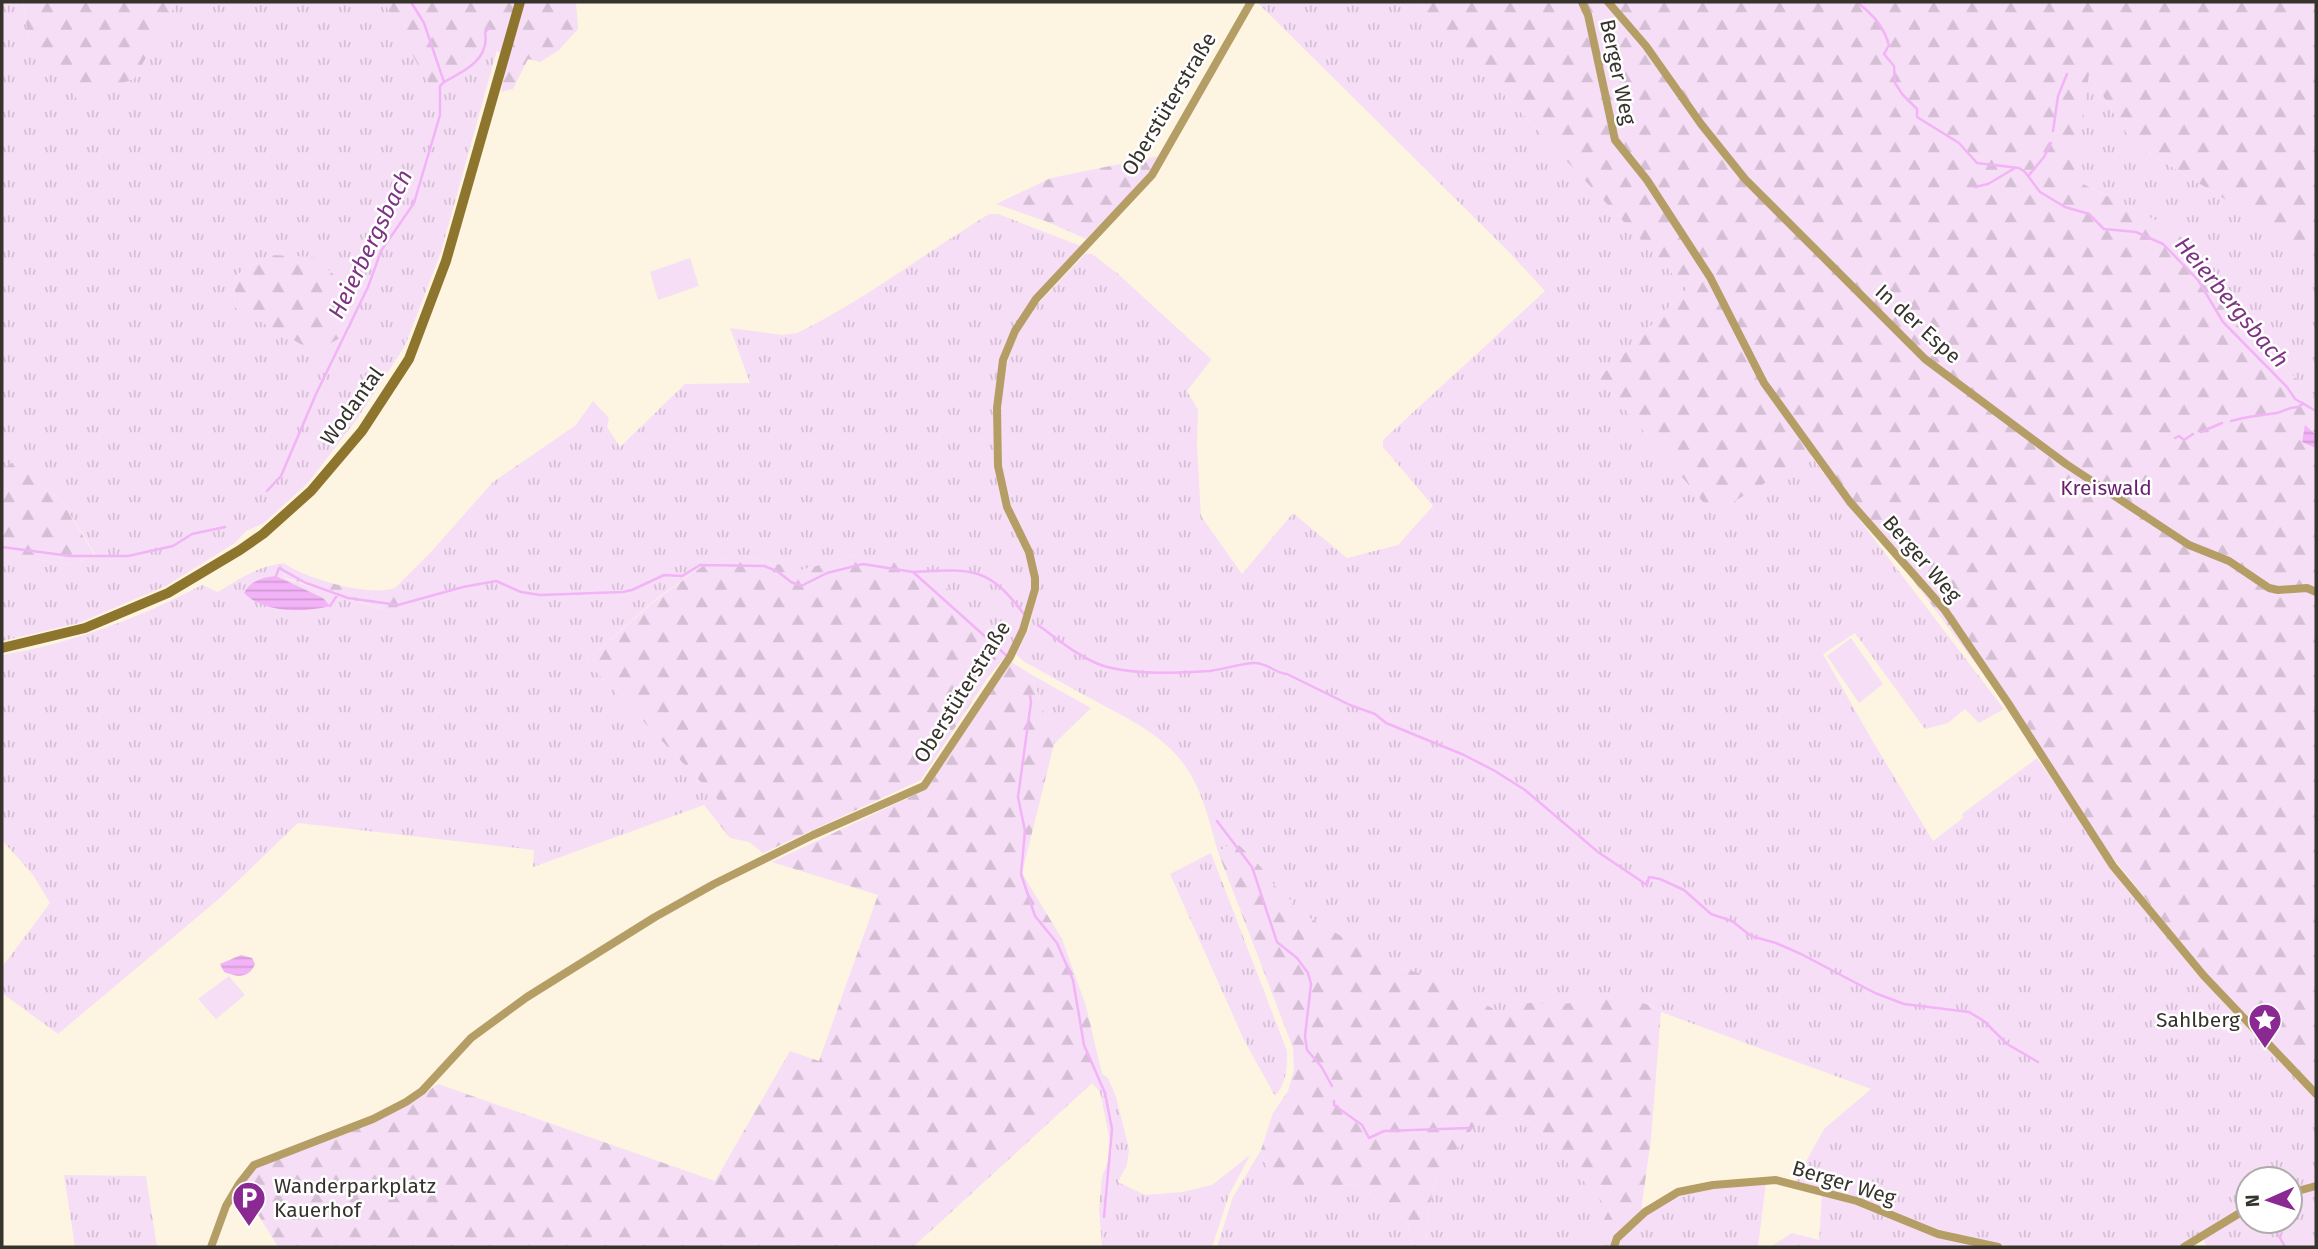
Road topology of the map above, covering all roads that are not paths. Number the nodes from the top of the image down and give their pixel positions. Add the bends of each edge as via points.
1 (520, 2) edge
2 (1251, 2) edge
3 (1582, 2) edge
4 (1608, 2) edge
5 (2316, 592) edge
6 (2, 648) edge
7 (2316, 1094) edge
8 (2234, 1217) edge
9 (211, 1247) edge
10 (1614, 1247) edge
11 (1998, 1247) edge
12 (2184, 1247) edge

1 - 6 main road, Wodantal via 441,273 409,359 362,430 311,491 230,556 168,593 85,628
2 - 9 street, Oberstüterstraße via 1152,174 1036,299 1003,360 998,466 1007,507 1029,552 1035,589 1010,657 924,786 813,835 655,917 471,1038 422,1091 400,1105 254,1165 226,1206
3 - 7 street, Berger Weg via 1615,140 1647,180 1710,278 1764,383 1850,502 1944,609 2113,866 2204,976
4 - 5 street, In der Espe via 1745,179 1924,359 2066,464 2189,545 2229,561 2269,588
8 - 12 street
10 - 11 street, Berger Weg via 1617,1238 1645,1212 1678,1192 1776,1180 1857,1201 1938,1234

